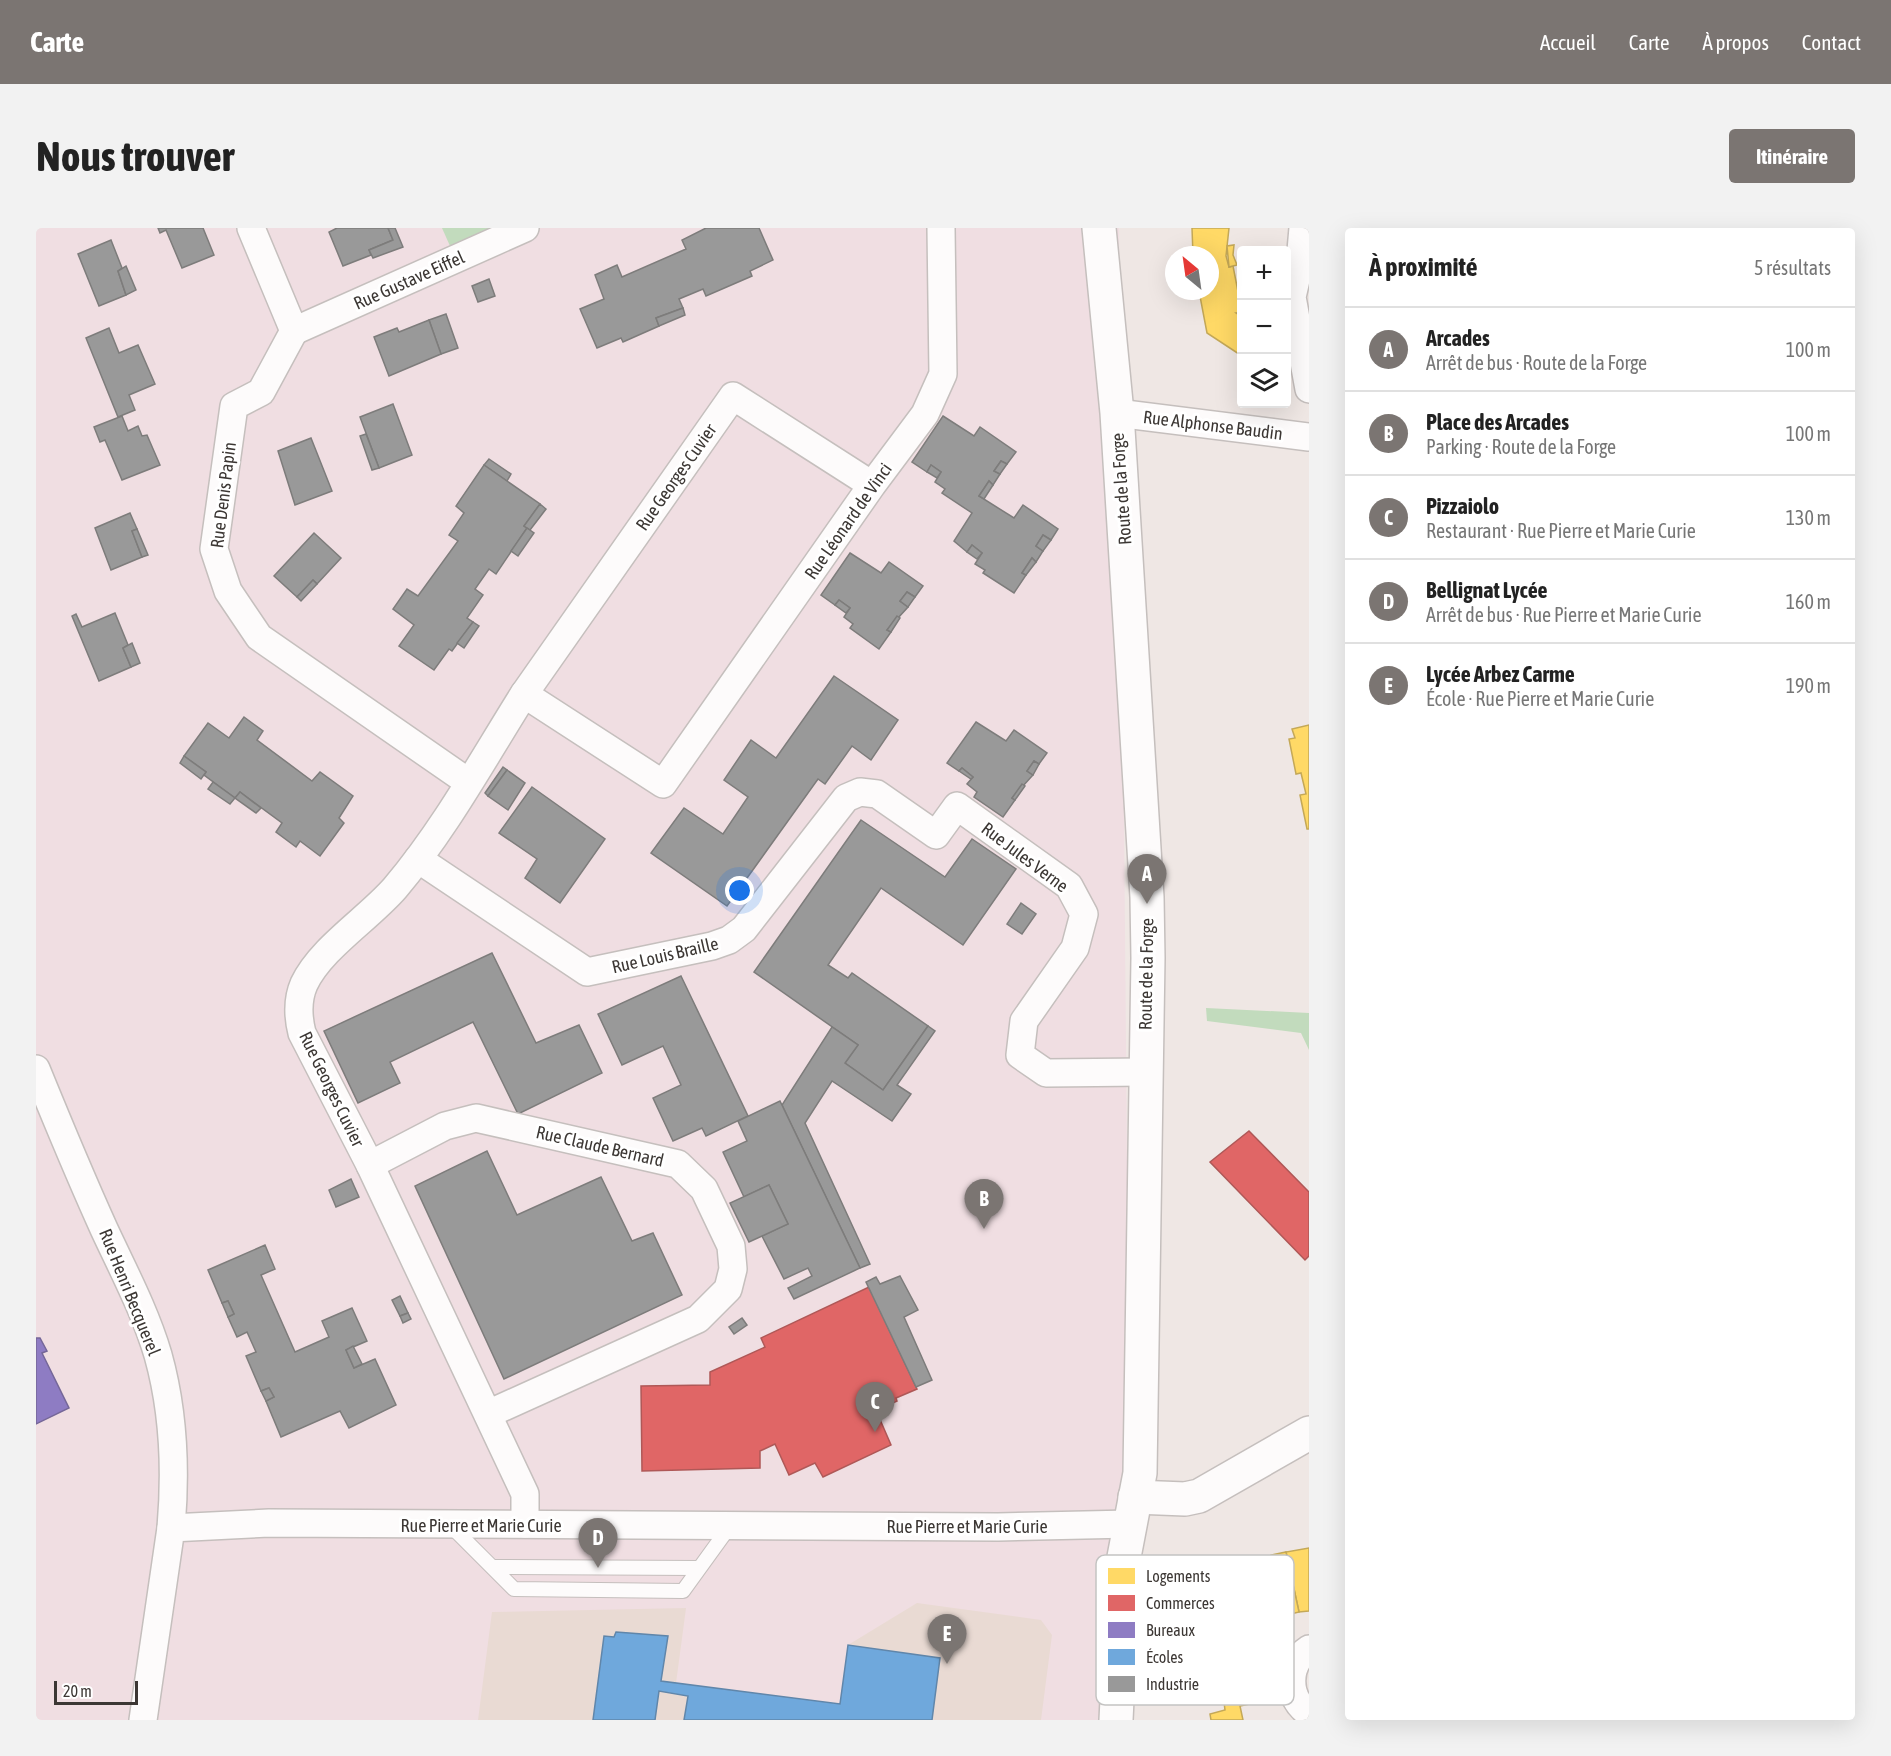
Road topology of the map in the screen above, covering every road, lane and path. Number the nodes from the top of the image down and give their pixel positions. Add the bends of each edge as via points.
1 (251, 228) edge
2 (525, 228) edge
3 (941, 228) edge
4 (1099, 228) edge
5 (1303, 228) edge
6 (294, 331) junction
7 (1309, 388) edge
8 (1117, 413) junction
9 (1309, 437) edge
10 (872, 485) junction
11 (524, 694) junction
12 (468, 782) junction
13 (936, 835) joint
14 (418, 859) junction
15 (36, 1069) edge
16 (1145, 1071) junction
17 (370, 1165) junction
18 (488, 1414) junction
19 (1309, 1433) edge
20 (1133, 1510) junction
21 (449, 1524) junction
22 (525, 1524) junction
23 (730, 1526) junction
24 (171, 1528) junction
25 (1124, 1555) edge
26 (493, 1567) junction
27 (698, 1569) junction
28 (1309, 1649) edge
29 (1294, 1666) edge
30 (1294, 1697) edge
31 (1117, 1705) edge
32 (1300, 1714) edge
33 (143, 1720) edge
34 (1116, 1720) edge

1 - 6 street
2 - 6 street, Rue Gustave Eiffel
3 - 10 street, Rue Léonard de Vinci via 943,374 925,414
4 - 8 main road, Route de la Forge
5 - 7 street via 1292,297
6 - 12 street, Rue Denis Papin via 261,392 234,406 214,549 228,591 259,638
8 - 9 street, Rue Alphonse Baudin
8 - 16 main road, Route de la Forge via 1147,897
10 - 11 street, Rue Georges Cuvier via 733,396
10 - 11 street, Rue Léonard de Vinci via 663,784
11 - 12 street, Rue Georges Cuvier
12 - 14 street, Rue Georges Cuvier
13 - 14 street, Rue Louis Braille via 878,794 860,792 846,798 744,929 729,940 587,972
13 - 16 street, Rue Jules Verne via 957,806 1069,886 1084,914 1076,948 1024,1021 1020,1055 1046,1073
14 - 17 street, Rue Georges Cuvier via 393,890 314,968 299,1000 302,1034
15 - 24 street, Rue Henri Becquerel via 158,1355 171,1421 175,1480
16 - 20 main road, Route de la Forge via 1140,1461
17 - 18 street, Rue Georges Cuvier
17 - 18 street, Rue Claude Bernard via 445,1126 476,1118 678,1164 704,1189 731,1246 733,1269 728,1289 698,1319
18 - 22 street, Rue Georges Cuvier via 525,1494
19 - 20 main road via 1199,1496
20 - 23 street, Rue Pierre et Marie Curie
20 - 25 main road, Route de la Forge
21 - 22 street, Rue Pierre et Marie Curie
21 - 24 street, Rue Pierre et Marie Curie via 270,1523
21 - 26 lane
22 - 23 street, Rue Pierre et Marie Curie
23 - 27 lane
24 - 33 street
26 - 27 lane
26 - 27 lane via 514,1589 683,1591
28 - 29 street
30 - 32 street
31 - 34 main road, Route de la Forge

